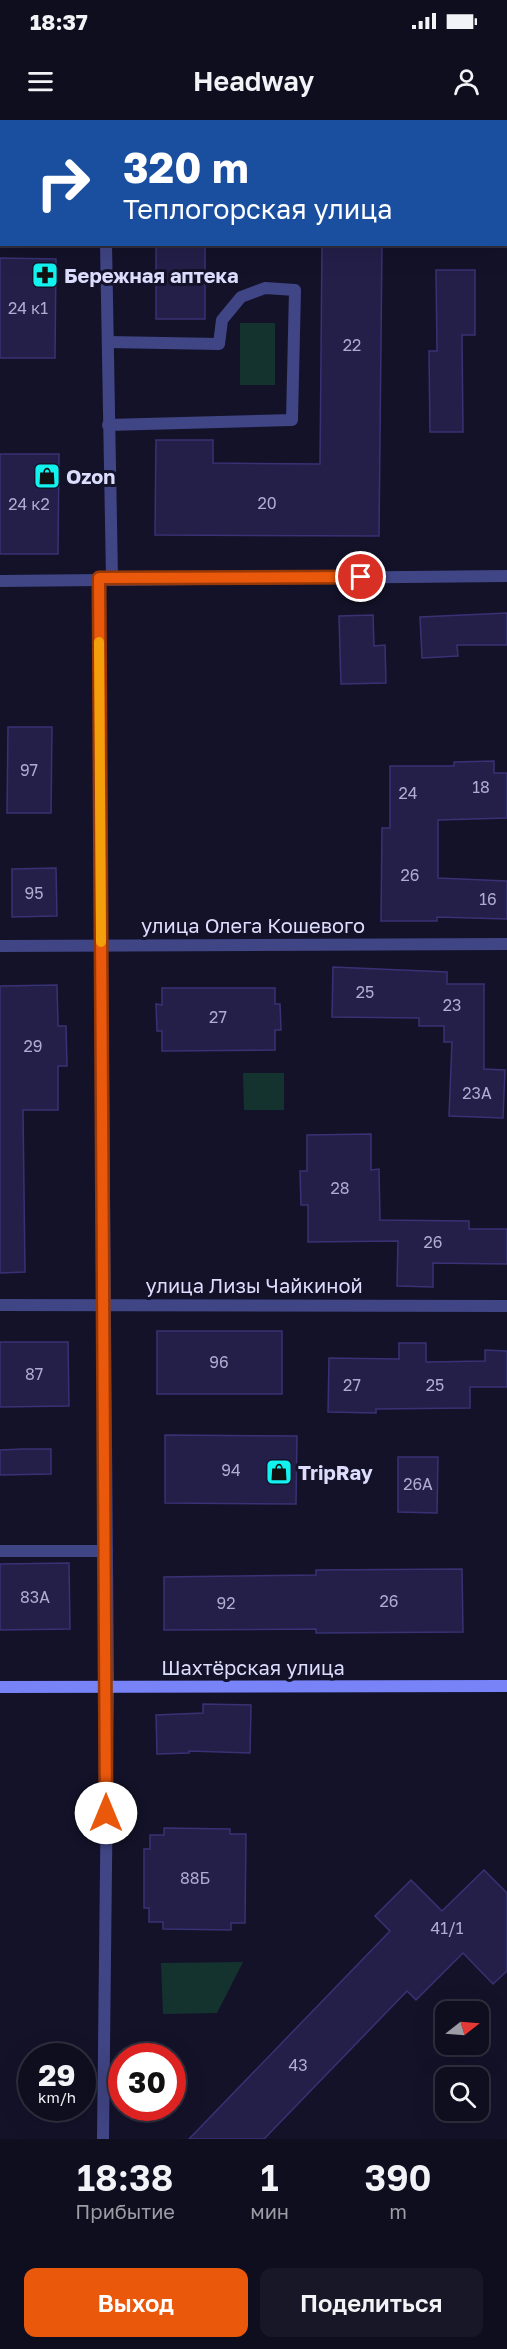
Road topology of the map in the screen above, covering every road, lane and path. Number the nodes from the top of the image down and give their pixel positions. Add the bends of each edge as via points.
1 (106, 246) edge
2 (108, 342) junction
3 (108, 425) junction
4 (507, 576) edge
5 (105, 578) junction
6 (0, 581) edge
7 (507, 944) edge
8 (101, 945) junction
9 (0, 946) edge
10 (105, 1304) junction
11 (0, 1305) edge
12 (507, 1306) edge
13 (0, 1551) edge
14 (107, 1551) junction
15 (507, 1686) edge
16 (108, 1687) junction
17 (0, 1688) edge
18 (103, 2139) edge

1 - 2 street
2 - 3 street
2 - 3 street via 219,344 222,320 241,297 265,288 295,290 292,420
3 - 5 street
4 - 5 street
5 - 6 street
5 - 8 street
7 - 8 street, улица Олега Кошевого
8 - 9 street, улица Олега Кошевого
8 - 10 street
10 - 11 street, улица Лизы Чайкиной
10 - 12 street, улица Лизы Чайкиной
10 - 14 street
13 - 14 street
14 - 16 street
15 - 16 main road, Шахтёрская улица
16 - 17 main road, Шахтёрская улица
16 - 18 street

